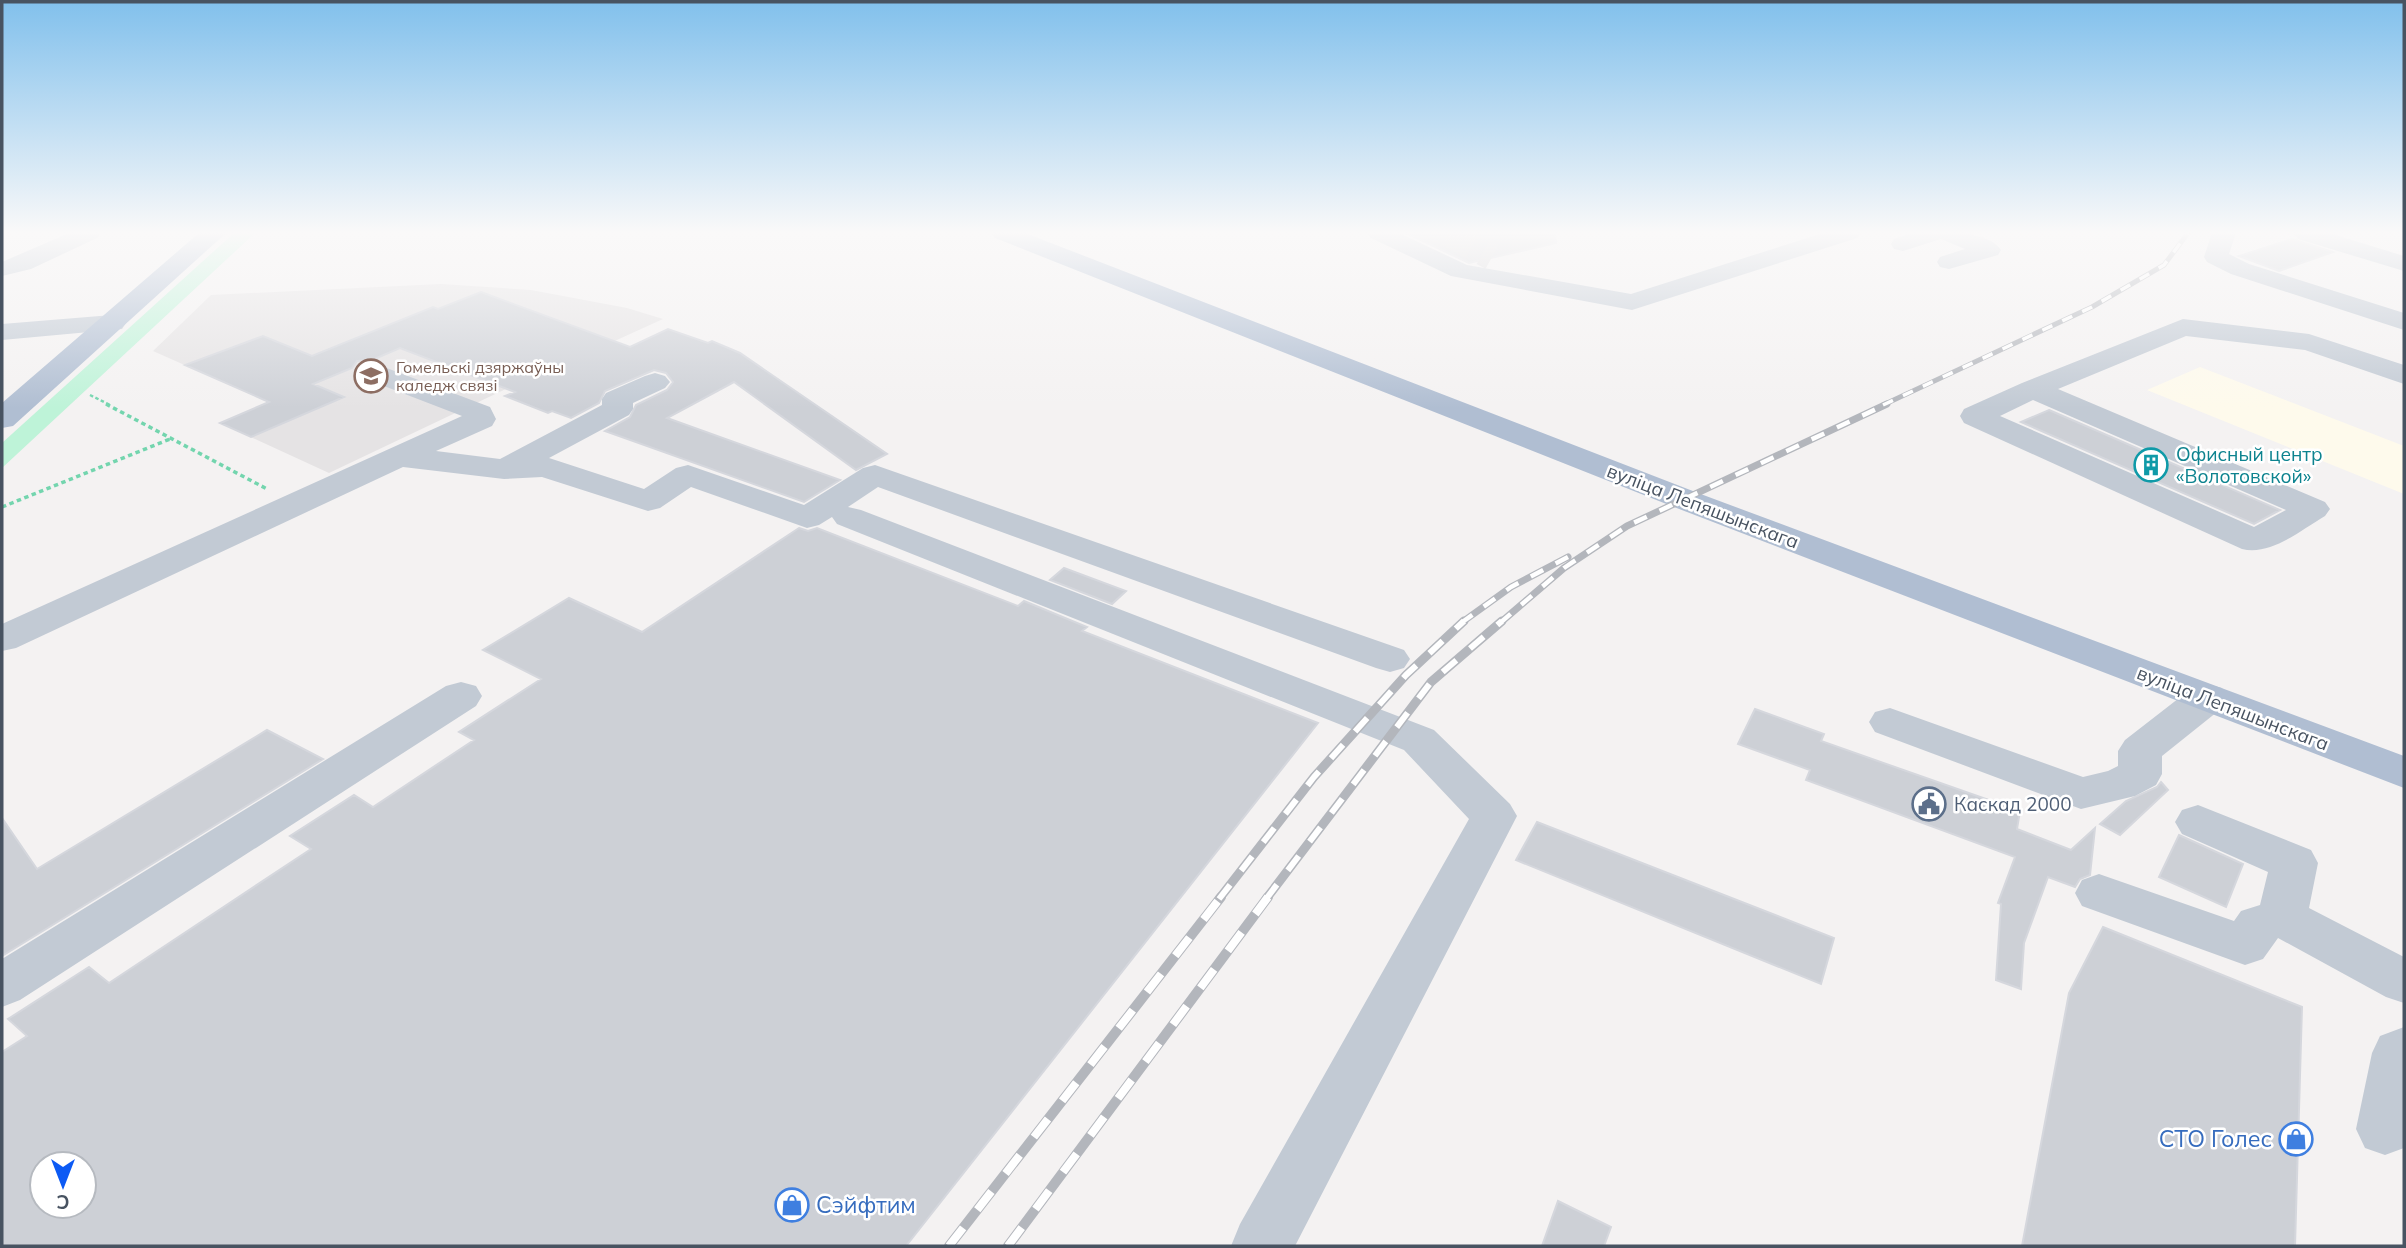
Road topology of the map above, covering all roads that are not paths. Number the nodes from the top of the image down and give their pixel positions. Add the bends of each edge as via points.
1 (148, 291) edge
2 (1152, 291) edge
3 (1571, 291) edge
4 (1666, 291) edge
5 (2309, 291) edge
6 (2404, 322) edge
7 (112, 323) junction
8 (2, 332) edge
9 (368, 370) dead end
10 (2404, 375) edge
11 (655, 383) dead end
12 (2032, 388) junction
13 (2, 419) edge
14 (400, 457) junction
15 (504, 469) junction
16 (849, 517) dead end
17 (2, 639) edge
18 (1391, 659) dead end
19 (461, 695) dead end
20 (2207, 698) junction
21 (1890, 722) dead end
22 (2404, 774) edge
23 (2198, 822) dead end
24 (2099, 893) dead end
25 (2282, 917) junction
26 (2404, 982) edge
27 (2, 985) edge
28 (2404, 1051) edge
29 (2385, 1129) dead end
30 (1262, 1246) edge

1 - 7 main road
2 - 20 main road, вуліца Лепяшынскага
3 - 4 lane via 1632,302
5 - 6 lane
7 - 8 lane
7 - 13 main road
9 - 14 lane via 479,413 481,419
10 - 12 lane via 2309,342 2183,327
11 - 15 lane via 617,400 618,409 590,426
12 - 12 lane via 2045,394 2313,509 2255,541 1975,416
14 - 15 lane
14 - 17 lane
15 - 18 lane via 544,467 648,501 688,475 807,518 876,475
16 - 30 lane via 1419,740 1494,816
19 - 27 lane
20 - 21 lane via 2140,751 2140,774 2119,785 2081,793
20 - 22 main road, вуліца Лепяшынскага
23 - 25 lane via 2294,863
24 - 25 lane via 2245,945 2259,925
25 - 26 lane
28 - 29 lane via 2399,1053

